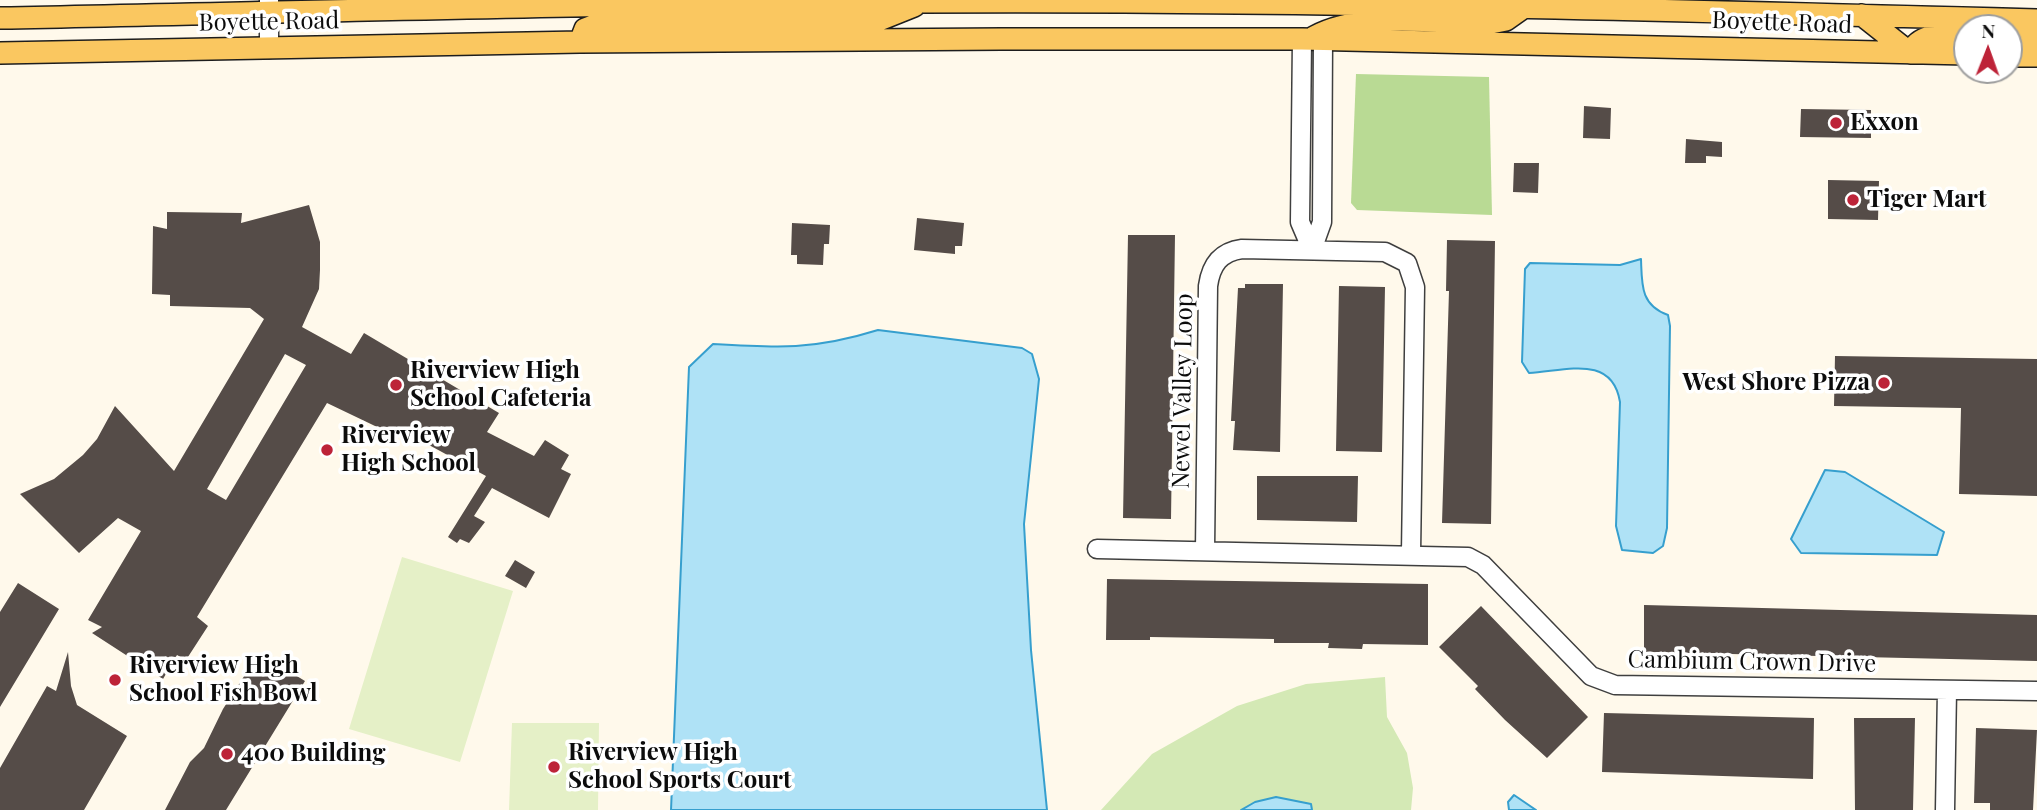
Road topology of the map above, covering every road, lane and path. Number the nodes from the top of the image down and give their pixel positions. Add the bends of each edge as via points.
1 (921, 2) edge
2 (269, 6) edge
3 (1524, 7) junction
4 (1861, 15) junction
5 (0, 18) edge
6 (2037, 20) edge
7 (1953, 36) edge
8 (1311, 40) junction
9 (580, 42) junction
10 (268, 49) junction
11 (0, 53) edge
12 (1910, 53) junction
13 (1953, 54) edge
14 (1312, 250) junction
15 (1097, 549) dead end
16 (1205, 550) junction
17 (1411, 553) junction
18 (1947, 690) junction
19 (2037, 691) edge
20 (1945, 810) edge

1 - 2 main road, Boyette Road
1 - 3 main road, Boyette Road
1 - 9 main road via 904,12 861,22 598,24 585,29
2 - 5 main road, Boyette Road
2 - 10 street
3 - 4 main road, Boyette Road
3 - 8 main road via 1506,20 1490,23 1372,22 1338,26
4 - 6 main road, Boyette Road
4 - 12 main road
7 - 12 main road via 1926,37 1917,41
8 - 9 main road, Boyette Road
8 - 12 main road, Boyette Road
8 - 14 street via 1322,222
9 - 10 main road, Boyette Road
10 - 11 main road, Boyette Road
12 - 13 main road, Boyette Road
14 - 16 street, Newel Valley Loop via 1232,251 1222,255 1210,274
14 - 17 street, Newel Valley Loop via 1385,252 1407,263 1413,274
15 - 16 street, Cambium Crown Drive
16 - 17 street, Cambium Crown Drive
17 - 18 street, Cambium Crown Drive via 1476,560 1591,676 1606,683
18 - 19 street, Cambium Crown Drive
18 - 20 street

